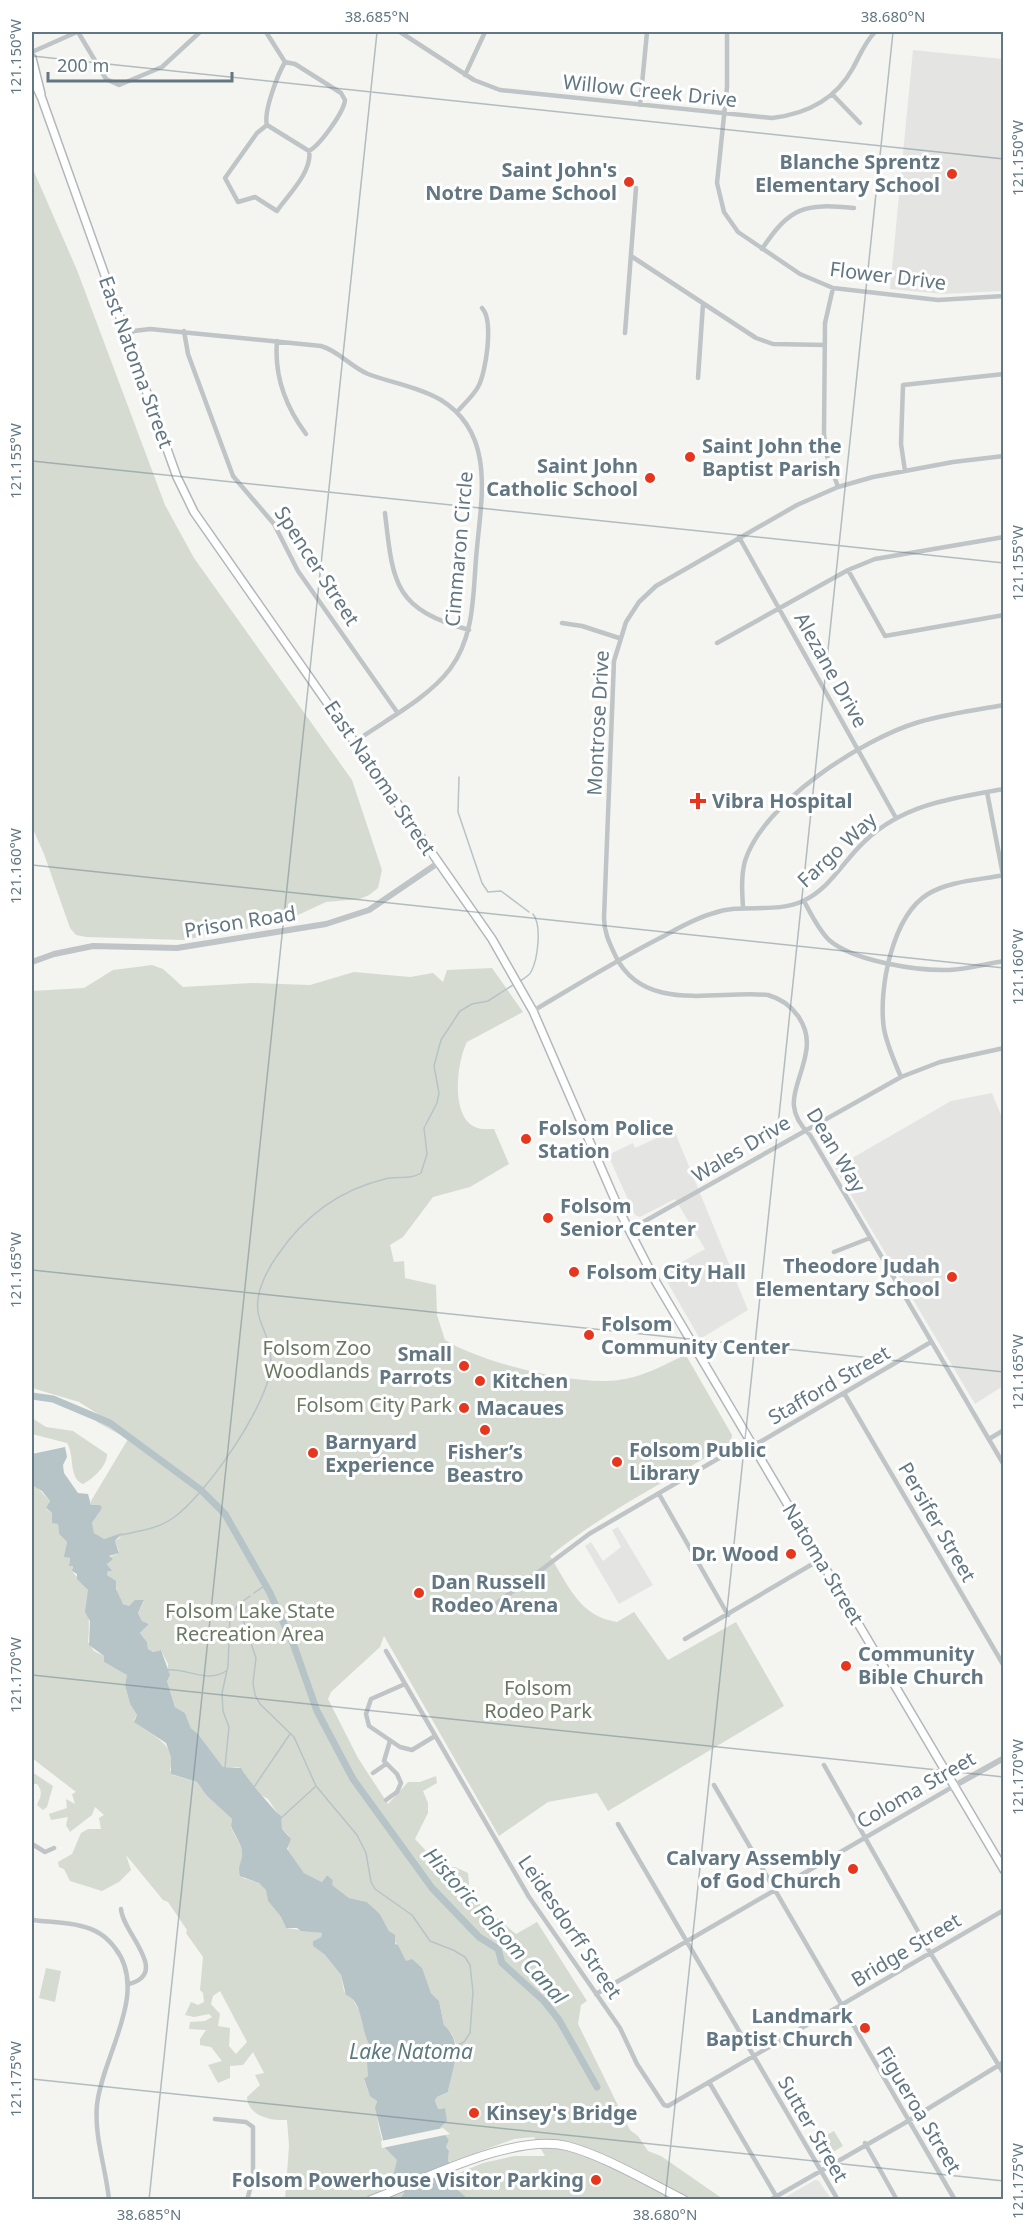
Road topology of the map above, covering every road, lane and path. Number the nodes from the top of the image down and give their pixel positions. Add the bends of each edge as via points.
1 (77, 32) edge
2 (200, 32) edge
3 (267, 32) edge
4 (400, 32) edge
5 (484, 32) edge
6 (646, 32) edge
7 (728, 32) edge
8 (875, 32) edge
9 (32, 52) edge
10 (32, 58) edge
11 (285, 62) junction
12 (465, 75) junction
13 (32, 77) edge
14 (832, 94) junction
15 (42, 99) junction
16 (640, 105) junction
17 (724, 114) junction
18 (861, 123) dead end
19 (267, 125) junction
20 (309, 152) junction
21 (636, 188) dead end
22 (854, 208) dead end
23 (762, 249) junction
24 (631, 256) junction
25 (833, 288) junction
26 (1004, 296) edge
27 (704, 304) junction
28 (482, 309) dead end
29 (184, 331) junction
30 (625, 333) dead end
31 (127, 336) junction
32 (278, 341) junction
33 (825, 345) junction
34 (1004, 374) edge
35 (698, 378) dead end
36 (456, 412) junction
37 (306, 434) dead end
38 (1004, 456) edge
39 (905, 471) junction
40 (838, 487) junction
41 (385, 513) dead end
42 (739, 537) junction
43 (1004, 537) edge
44 (848, 570) junction
45 (779, 609) junction
46 (1004, 615) edge
47 (562, 623) dead end
48 (469, 630) junction
49 (619, 638) junction
50 (717, 643) dead end
51 (1004, 705) edge
52 (398, 712) junction
53 (356, 741) junction
54 (859, 751) junction
55 (1004, 789) edge
56 (987, 792) junction
57 (896, 818) junction
58 (438, 863) junction
59 (1003, 875) edge
60 (804, 901) junction
61 (743, 907) junction
62 (618, 960) junction
63 (1004, 961) edge
64 (32, 962) edge
65 (890, 963) junction
66 (533, 1011) junction
67 (1004, 1048) edge
68 (900, 1077) junction
69 (804, 1129) junction
70 (629, 1230) junction
71 (870, 1238) junction
72 (834, 1252) dead end
73 (932, 1342) junction
74 (844, 1394) junction
75 (1004, 1431) edge
76 (988, 1439) junction
77 (750, 1444) junction
78 (1004, 1465) edge
79 (659, 1494) junction
80 (821, 1559) junction
81 (497, 1603) dead end
82 (728, 1615) junction
83 (685, 1639) dead end
84 (386, 1651) dead end
85 (1003, 1665) edge
86 (405, 1684) junction
87 (435, 1737) junction
88 (390, 1741) junction
89 (1004, 1758) edge
90 (386, 1764) junction
91 (824, 1765) dead end
92 (374, 1773) dead end
93 (714, 1785) dead end
94 (954, 1786) junction
95 (386, 1800) dead end
96 (618, 1824) dead end
97 (865, 1838) junction
98 (32, 1844) edge
99 (54, 1848) dead end
100 (1004, 1870) edge
101 (776, 1891) junction
102 (122, 1909) dead end
103 (1004, 1910) edge
104 (32, 1920) edge
105 (687, 1943) junction
106 (931, 1954) junction
107 (129, 1984) junction
108 (596, 1994) junction
109 (841, 2006) junction
110 (754, 2056) junction
111 (1001, 2064) edge
112 (1004, 2074) edge
113 (709, 2082) junction
114 (668, 2106) joint
115 (215, 2119) dead end
116 (908, 2121) junction
117 (865, 2144) junction
118 (820, 2170) junction
119 (776, 2196) junction
120 (109, 2199) edge
121 (247, 2199) edge
122 (371, 2199) edge
123 (684, 2199) edge
124 (770, 2199) edge
125 (838, 2199) edge
126 (897, 2199) edge
127 (955, 2199) edge

1 - 2 street via 106,79 118,85 162,67
1 - 9 street
3 - 11 street
4 - 12 street, Willow Creek Drive
5 - 12 street
6 - 16 street
7 - 17 street, Flower Drive
8 - 14 street, Willow Creek Drive
10 - 15 main road, East Natoma Street
11 - 19 street via 277,78
11 - 20 street via 296,64 341,93 345,100 317,146
12 - 16 street, Willow Creek Drive via 500,90
13 - 15 main road, East Natoma Street
14 - 17 street, Willow Creek Drive via 807,110 787,116
14 - 18 street
15 - 31 main road, East Natoma Street
16 - 17 street, Willow Creek Drive
17 - 23 street, Flower Drive via 717,183 720,203 735,228
19 - 20 street
19 - 20 street via 256,133 225,178 238,202 255,197 277,211 309,165
21 - 24 street
22 - 23 street via 818,205 795,212 780,222
23 - 25 street, Flower Drive via 812,280
24 - 27 street
24 - 30 street
25 - 26 street, Flower Drive via 938,300
25 - 33 street via 826,313
27 - 33 street via 762,340
27 - 35 street
28 - 36 street via 488,322 484,373 473,394
29 - 31 street, Cimmaron Circle via 142,329
29 - 32 street, Cimmaron Circle
29 - 52 street, Spencer Street via 188,354 233,476 270,518 298,571
31 - 53 main road, East Natoma Street via 177,477 194,512
32 - 36 street, Cimmaron Circle via 326,347 366,373 434,396
32 - 37 street via 281,387
33 - 40 street via 824,443
34 - 39 street via 903,385 901,444
36 - 48 street, Cimmaron Circle via 476,440 482,466
38 - 39 street, Montrose Drive
39 - 40 street, Montrose Drive
40 - 42 street, Montrose Drive
41 - 48 street via 392,570 404,594 427,616
42 - 45 street, Alezane Drive
42 - 49 street, Montrose Drive via 656,586 632,612
43 - 44 street via 875,559
44 - 45 street
44 - 46 street via 885,636
45 - 50 street
45 - 54 street, Alezane Drive
47 - 49 street
48 - 52 street, Cimmaron Circle via 457,658 443,677
49 - 62 street, Montrose Drive via 613,667 604,918 606,934
51 - 54 street via 919,722
52 - 53 street, Cimmaron Circle
53 - 58 main road, East Natoma Street
54 - 57 street, Alezane Drive
54 - 61 street via 800,789 755,842 743,871
55 - 56 street, Fargo Way
56 - 57 street, Fargo Way via 938,801
56 - 59 street
57 - 60 street, Fargo Way via 864,841 826,885
58 - 64 street, Prison Road via 369,909 326,924 177,948 93,946
58 - 66 main road, East Natoma Street via 500,954
59 - 65 street via 947,886 920,900 898,928
60 - 61 street, Fargo Way via 779,908
60 - 65 street via 822,932 837,946 860,957
61 - 62 street, Fargo Way via 708,915
62 - 66 street, Fargo Way
62 - 69 street, Dean Way via 631,980 657,993 768,995 791,1007 801,1019 807,1038 794,1098 796,1116
63 - 65 street via 949,970
65 - 68 street via 883,1018
66 - 70 main road, East Natoma Street
67 - 68 street, Wales Drive via 940,1062
68 - 69 street, Wales Drive
69 - 70 street, Wales Drive
69 - 71 street, Dean Way
70 - 77 main road, East Natoma Street
71 - 72 street
71 - 73 street, Dean Way
73 - 74 street, Stafford Street
73 - 76 street, Dean Way
74 - 77 street, Stafford Street
74 - 85 street, Persifer Street
75 - 76 street
76 - 78 street, Dean Way
77 - 79 street, Stafford Street via 738,1447
77 - 80 main road, Natoma Street
79 - 81 street, Stafford Street via 589,1534
79 - 82 street
80 - 82 street
80 - 94 main road, Natoma Street
82 - 83 street
84 - 86 street
86 - 87 street, Leidesdorff Street
86 - 88 street via 373,1697 368,1704 369,1726
87 - 88 street via 412,1750
87 - 108 street, Leidesdorff Street via 529,1897
88 - 90 street via 383,1758
89 - 94 street, Coloma Street
90 - 92 street
90 - 95 street via 401,1783
91 - 97 street
93 - 101 street, Figueroa Street
94 - 97 street, Coloma Street
94 - 100 main road, Natoma Street
96 - 105 street, Sutter Street
97 - 101 street, Coloma Street
97 - 106 street
98 - 99 street via 45,1851
101 - 105 street, Coloma Street
101 - 109 street, Figueroa Street
102 - 107 street via 122,1918 140,1946 146,1964 144,1976
103 - 106 street, Bridge Street
104 - 107 street via 74,1924 98,1933 122,1959
105 - 108 street, Coloma Street
105 - 110 street, Sutter Street
106 - 109 street, Bridge Street
106 - 111 street
107 - 120 street via 97,2103 96,2129
108 - 114 street, Leidesdorff Street via 623,2033 656,2096
109 - 110 street, Bridge Street
109 - 116 street, Figueroa Street
110 - 113 street, Bridge Street
110 - 118 street, Sutter Street
111 - 112 street
111 - 116 street
113 - 114 street, Bridge Street
113 - 119 street
115 - 121 street via 246,2122 253,2127 253,2179
116 - 117 street
116 - 127 street, Figueroa Street
117 - 118 street
117 - 126 street
118 - 119 street
118 - 125 street, Sutter Street
119 - 124 street
122 - 123 main road via 528,2143 567,2146

